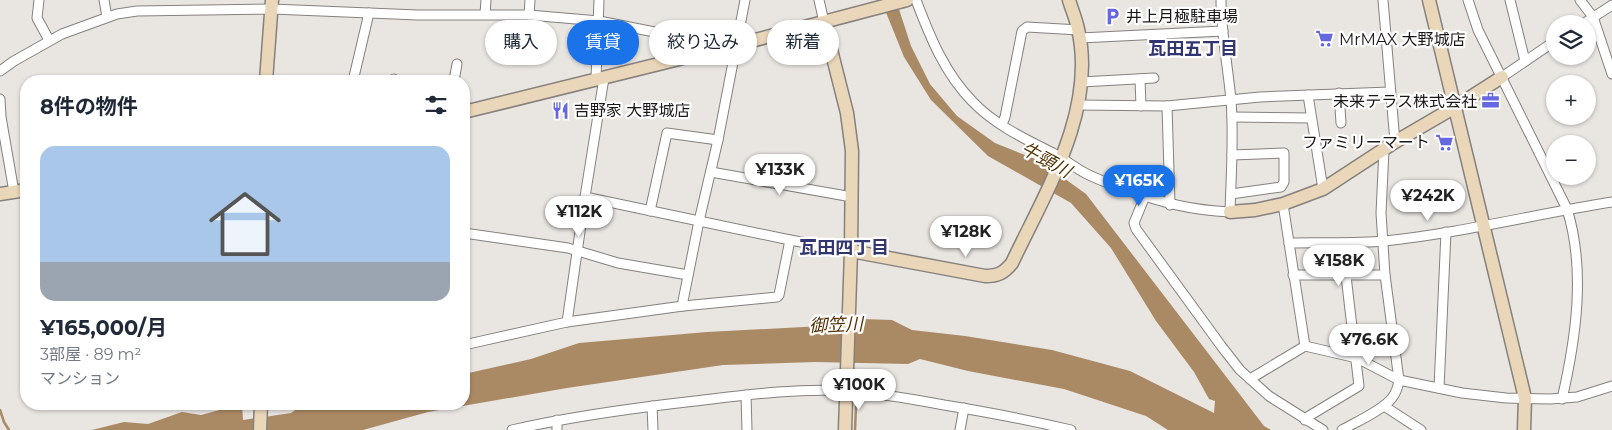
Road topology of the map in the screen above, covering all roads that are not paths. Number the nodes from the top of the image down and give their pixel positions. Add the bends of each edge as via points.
1 (39, 0) edge
2 (104, 0) edge
3 (162, 0) edge
4 (486, 0) edge
5 (530, 0) edge
6 (599, 0) edge
7 (744, 0) edge
8 (819, 0) edge
9 (907, 0) edge
10 (916, 0) edge
11 (1069, 0) edge
12 (1221, 0) edge
13 (1384, 0) edge
14 (1429, 0) edge
15 (1468, 0) edge
16 (1510, 0) edge
17 (1580, 0) edge
18 (193, 5) edge
19 (272, 5) edge
20 (1612, 5) edge
21 (162, 10) junction
22 (369, 13) junction
23 (486, 14) junction
24 (529, 14) junction
25 (1591, 15) edge
26 (1596, 15) edge
27 (108, 17) junction
28 (589, 20) edge
29 (599, 20) edge
30 (740, 20) edge
31 (824, 20) edge
32 (832, 20) edge
33 (1596, 26) edge
34 (1223, 31) junction
35 (1079, 34) junction
36 (49, 40) junction
37 (1546, 48) edge
38 (1525, 61) junction
39 (457, 64) dead end
40 (600, 65) edge
41 (652, 65) edge
42 (732, 65) edge
43 (835, 65) edge
44 (0, 71) edge
45 (1612, 74) edge
46 (266, 75) edge
47 (354, 75) edge
48 (455, 75) edge
49 (1502, 77) junction
50 (600, 78) junction
51 (1154, 78) dead end
52 (1140, 79) junction
53 (1081, 82) junction
54 (1390, 92) junction
55 (1339, 94) junction
56 (1308, 95) junction
57 (0, 99) edge
58 (1231, 100) junction
59 (1078, 105) junction
60 (1141, 106) junction
61 (1167, 106) junction
62 (1455, 107) junction
63 (470, 110) edge
64 (1232, 118) junction
65 (1312, 118) junction
66 (1341, 122) dead end
67 (1002, 124) junction
68 (718, 140) junction
69 (1395, 142) junction
70 (1384, 150) junction
71 (1232, 155) junction
72 (1060, 161) junction
73 (711, 172) junction
74 (1323, 189) junction
75 (20, 191) edge
76 (0, 194) edge
77 (1231, 194) junction
78 (1145, 196) junction
79 (584, 197) junction
80 (852, 197) junction
81 (1612, 202) edge
82 (1283, 204) junction
83 (1170, 205) junction
84 (1568, 209) junction
85 (650, 211) junction
86 (1230, 212) junction
87 (699, 221) junction
88 (1483, 226) junction
89 (1446, 232) junction
90 (470, 234) edge
91 (790, 240) junction
92 (1382, 241) junction
93 (1289, 243) junction
94 (577, 250) junction
95 (851, 251) junction
96 (688, 275) junction
97 (1293, 275) junction
98 (1384, 275) junction
99 (1346, 276) junction
100 (683, 306) junction
101 (567, 322) junction
102 (470, 344) edge
103 (1305, 346) junction
104 (1357, 358) junction
105 (1250, 379) junction
106 (1399, 380) junction
107 (1612, 386) edge
108 (1439, 388) junction
109 (846, 391) junction
110 (746, 395) junction
111 (1525, 398) junction
112 (1562, 398) junction
113 (652, 406) junction
114 (1384, 406) junction
115 (964, 408) junction
116 (261, 410) edge
117 (557, 420) junction
118 (1305, 420) junction
119 (260, 430) edge
120 (512, 430) edge
121 (558, 430) edge
122 (653, 430) edge
123 (747, 430) edge
124 (845, 430) edge
125 (960, 430) edge
126 (1071, 430) edge
127 (1323, 430) edge
128 (1342, 430) edge
129 (1421, 430) edge
130 (1524, 430) edge

1 - 36 street via 37,18
2 - 27 street
3 - 21 street
4 - 23 street
5 - 24 street
6 - 29 street
7 - 30 street
8 - 31 street
9 - 32 street
10 - 67 street via 940,56 957,82 973,102
11 - 35 street
12 - 34 street
13 - 54 street
14 - 62 street
15 - 49 street via 1478,30
16 - 38 street
17 - 25 street
18 - 19 street
18 - 21 street
19 - 22 street
19 - 46 street
20 - 26 street
21 - 27 street
22 - 23 street
22 - 47 street
23 - 24 street
24 - 28 street
27 - 36 street
33 - 45 street
34 - 35 street
34 - 58 street
35 - 53 street
35 - 67 street via 1024,28
36 - 44 street
37 - 38 street
38 - 49 street
39 - 48 street
40 - 50 street
41 - 50 street
42 - 68 street
43 - 80 street via 848,113
49 - 62 street
49 - 84 street
50 - 63 street
50 - 79 street
51 - 52 street
52 - 53 street
52 - 60 street
53 - 59 street
54 - 55 street
54 - 69 street
55 - 56 street
55 - 66 street
56 - 58 street
56 - 65 street
57 - 75 street
58 - 61 street
58 - 64 street
59 - 60 street
59 - 72 street
60 - 61 street
61 - 83 street
62 - 69 street
62 - 88 street
64 - 65 street
64 - 71 street
65 - 74 street
67 - 72 street
68 - 73 street
68 - 85 street via 667,133
69 - 70 street
70 - 74 street
70 - 92 street
71 - 77 street
71 - 77 street via 1284,152 1284,182 1281,187
72 - 78 street
72 - 95 street via 1006,272 985,276
73 - 80 street
73 - 87 street
74 - 82 street
75 - 76 street
77 - 86 street
78 - 83 street
78 - 105 street via 1134,223 1136,229 1222,347
79 - 85 street
79 - 94 street
80 - 95 street
81 - 84 street
82 - 86 street
82 - 93 street
83 - 86 street
84 - 88 street
84 - 112 street via 1574,229 1577,300
85 - 87 street
87 - 91 street
87 - 96 street
88 - 89 street
88 - 111 street
89 - 92 street
89 - 108 street
90 - 94 street
91 - 95 street
91 - 100 street via 777,297
92 - 93 street
92 - 98 street
93 - 97 street
94 - 96 street via 618,263
94 - 101 street
95 - 109 street
96 - 100 street
97 - 99 street
97 - 103 street
98 - 99 street
98 - 106 street
99 - 104 street
100 - 101 street
101 - 102 street
103 - 104 street
103 - 105 street
104 - 106 street
104 - 118 street via 1359,386
105 - 118 street
106 - 108 street
106 - 114 street via 1398,389
107 - 112 street via 1576,398
108 - 111 street
109 - 110 street via 783,391
109 - 115 street
109 - 124 street
110 - 113 street
110 - 123 street
111 - 112 street
111 - 130 street
113 - 117 street
113 - 122 street
114 - 128 street
114 - 129 street
115 - 125 street
115 - 126 street
116 - 119 street
117 - 120 street
117 - 121 street
118 - 127 street

